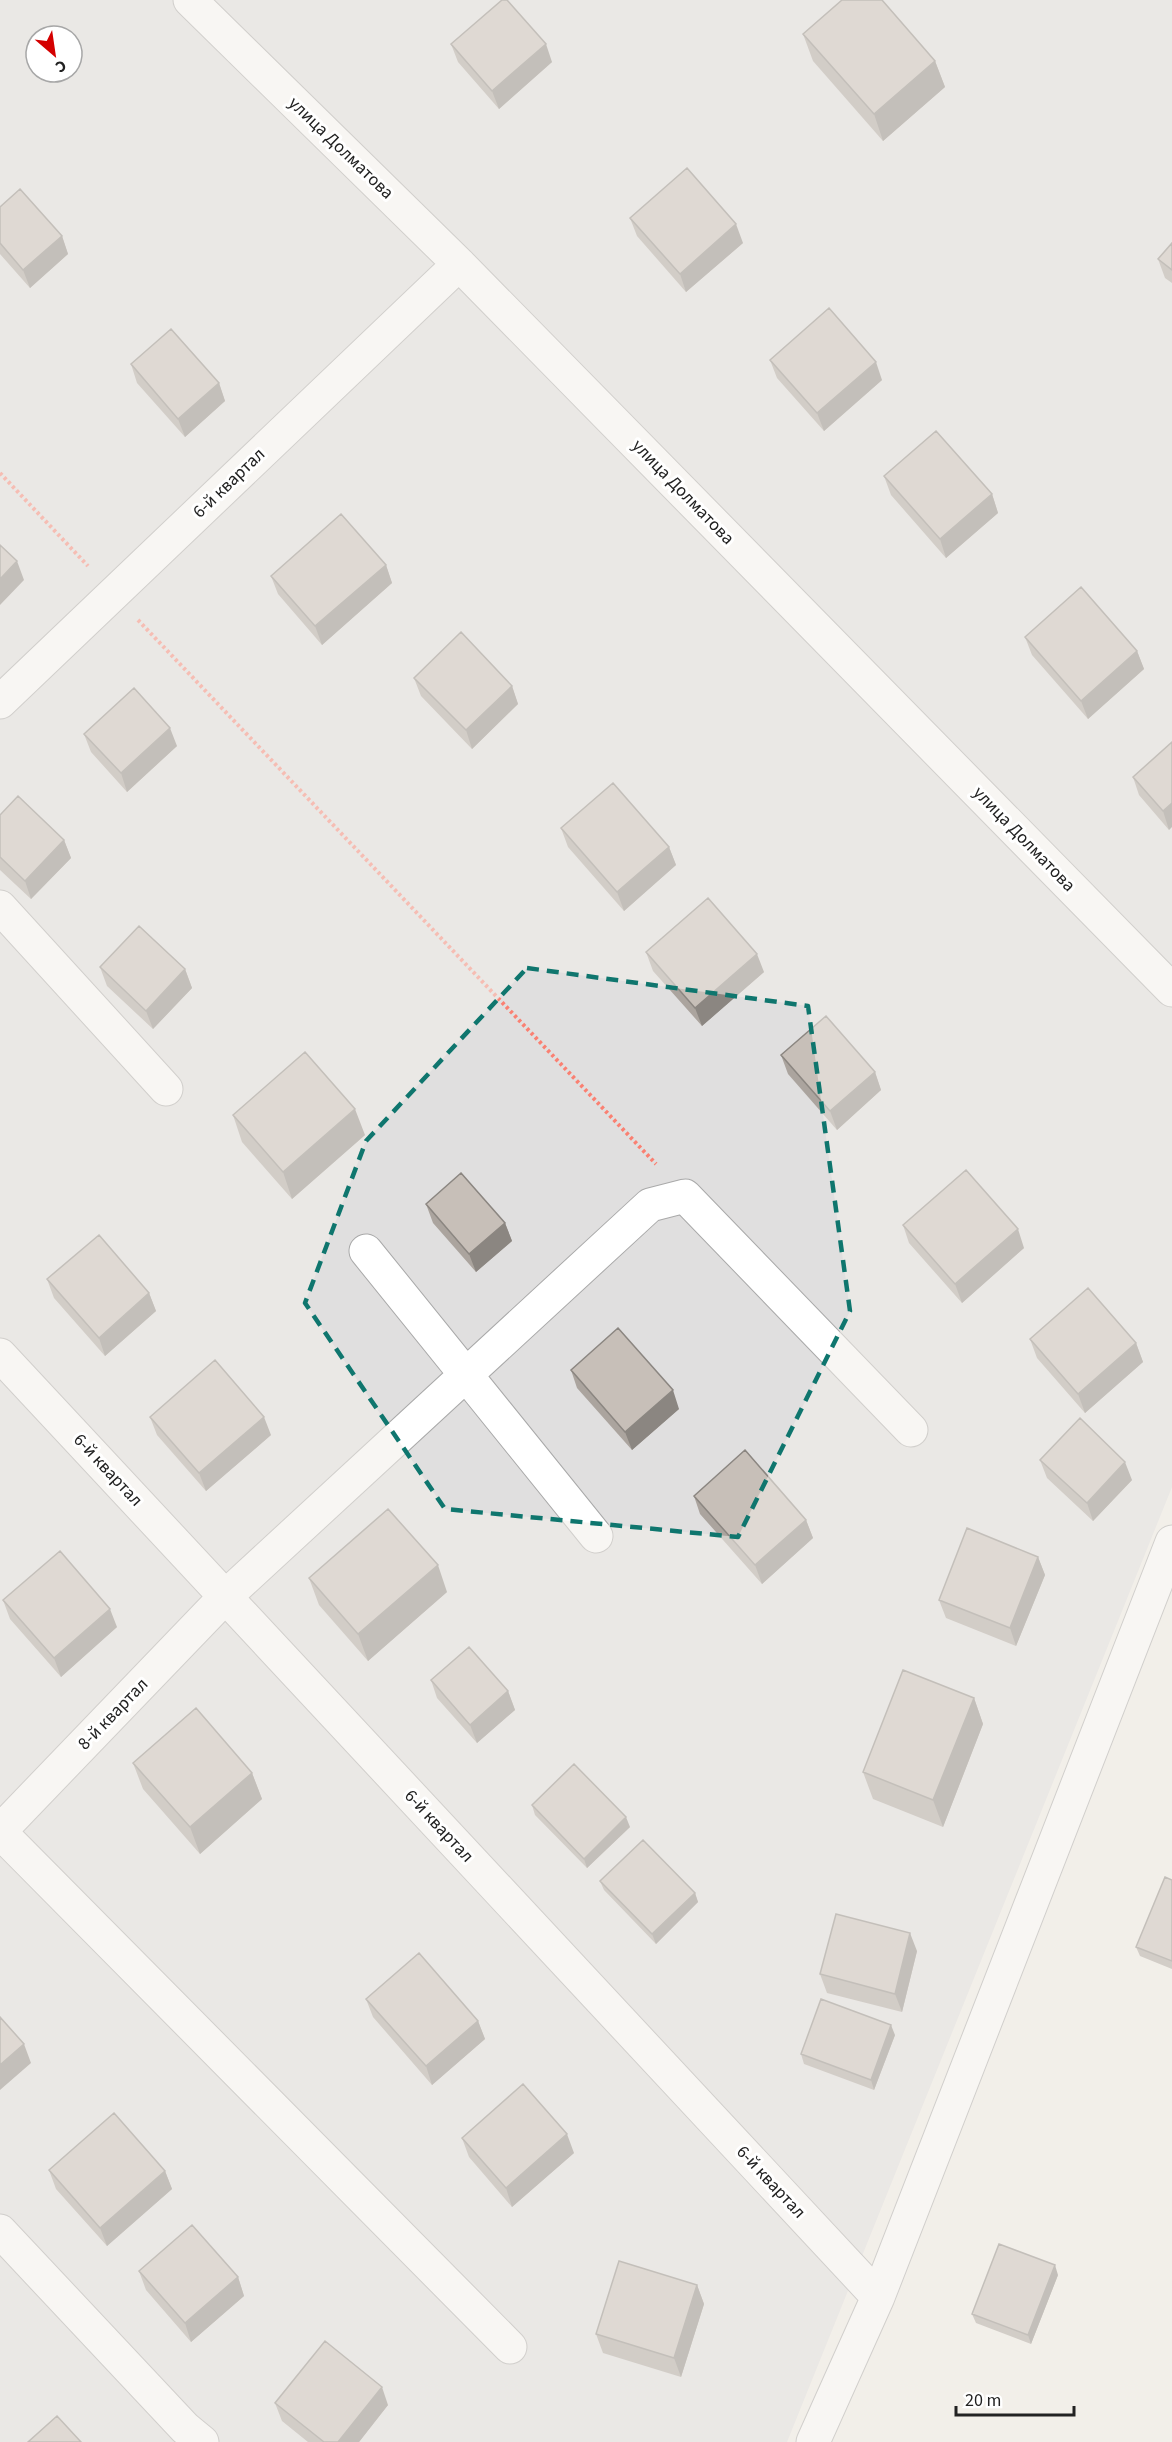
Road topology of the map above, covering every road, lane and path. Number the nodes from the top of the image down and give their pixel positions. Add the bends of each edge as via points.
1 (190, 0) edge
2 (459, 264) junction
3 (0, 472) edge
4 (113, 594) junction
5 (0, 702) edge
6 (0, 907) edge
7 (1172, 990) edge
8 (166, 1089) dead end
9 (650, 1205) junction
10 (366, 1251) dead end
11 (0, 1354) edge
12 (465, 1376) junction
13 (911, 1430) dead end
14 (596, 1536) dead end
15 (1172, 1542) edge
16 (225, 1597) junction
17 (0, 1832) edge
18 (0, 2231) edge
19 (879, 2297) junction
20 (510, 2347) dead end
21 (202, 2442) edge
22 (813, 2442) edge

1 - 2 street, улица Долматова
2 - 4 street, 6-й квартал
2 - 7 street, улица Долматова
3 - 4 path
4 - 5 street, 6-й квартал
4 - 9 path via 657,1165
6 - 8 street
9 - 12 street, 8-й квартал
9 - 13 street via 685,1196
10 - 12 street
11 - 16 street, 6-й квартал
12 - 14 street
12 - 16 street, 8-й квартал
15 - 19 street
16 - 17 street, 8-й квартал
16 - 19 street, 6-й квартал
17 - 20 street
18 - 21 street
19 - 22 street

